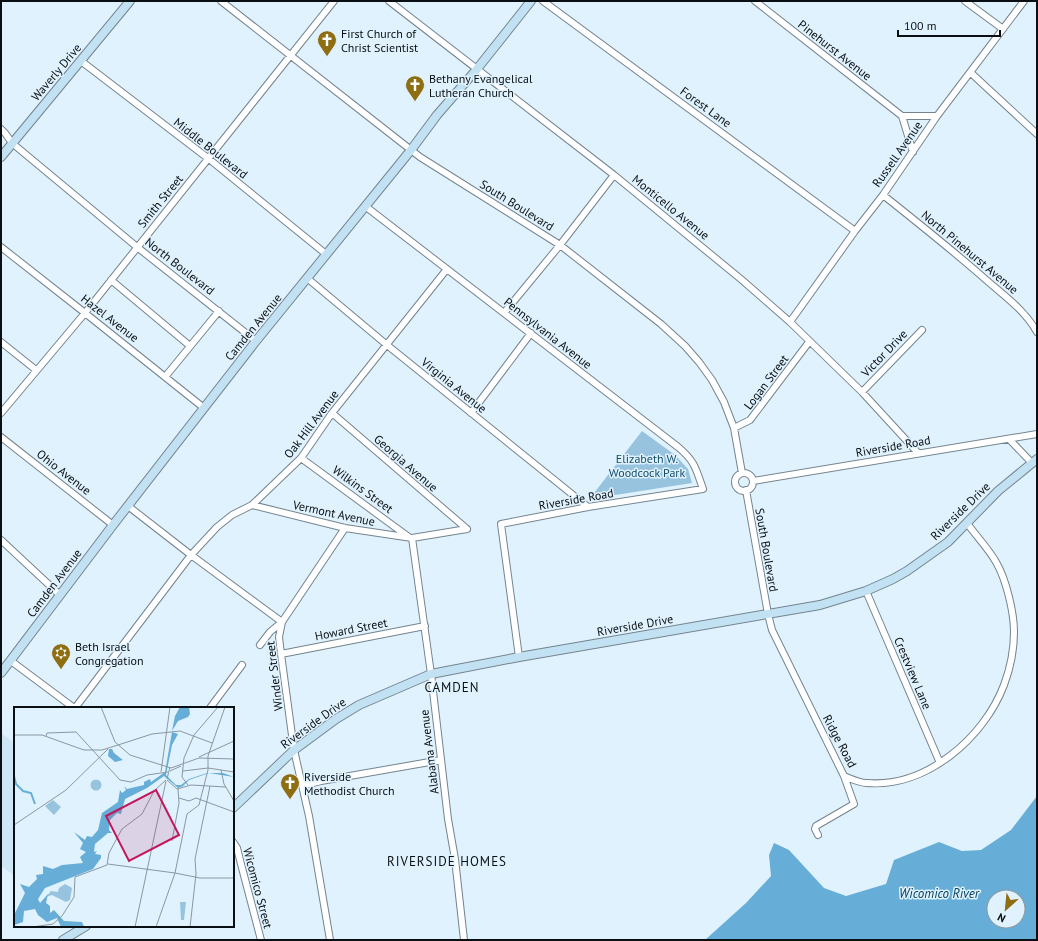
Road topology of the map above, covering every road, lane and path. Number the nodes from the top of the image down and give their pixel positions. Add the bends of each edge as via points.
1 (130, 1) edge
2 (221, 1) edge
3 (334, 1) edge
4 (389, 1) edge
5 (531, 1) edge
6 (544, 1) edge
7 (755, 1) edge
8 (965, 1) edge
9 (1024, 1) edge
10 (1003, 29) junction
11 (291, 56) junction
12 (80, 61) junction
13 (477, 69) junction
14 (971, 73) junction
15 (902, 116) junction
16 (937, 116) junction
17 (1, 129) edge
18 (1037, 134) edge
19 (12, 144) junction
20 (411, 150) junction
21 (913, 152) junction
22 (1, 157) edge
23 (209, 159) junction
24 (614, 175) junction
25 (883, 194) junction
26 (365, 206) junction
27 (855, 231) junction
28 (560, 245) junction
29 (1, 247) edge
30 (137, 247) junction
31 (326, 254) junction
32 (447, 269) junction
33 (307, 278) junction
34 (111, 280) junction
35 (219, 311) junction
36 (85, 312) junction
37 (504, 313) junction
38 (790, 322) junction
39 (1034, 322) edge
40 (922, 330) dead end
41 (1037, 332) edge
42 (530, 333) junction
43 (256, 341) junction
44 (1, 342) edge
45 (809, 342) junction
46 (387, 345) junction
47 (190, 346) junction
48 (36, 370) junction
49 (165, 377) junction
50 (862, 392) junction
51 (204, 408) junction
52 (1, 413) edge
53 (471, 413) junction
54 (332, 414) junction
55 (734, 428) junction
56 (1037, 434) edge
57 (1, 437) edge
58 (1009, 439) junction
59 (918, 453) junction
60 (302, 458) junction
61 (1034, 461) edge
62 (742, 473) junction
63 (753, 481) junction
64 (703, 489) joint
65 (746, 490) junction
66 (252, 505) junction
67 (128, 506) junction
68 (588, 507) junction
69 (967, 523) junction
70 (113, 524) junction
71 (346, 528) junction
72 (412, 538) junction
73 (1, 540) edge
74 (191, 555) junction
75 (866, 592) junction
76 (60, 595) junction
77 (768, 614) junction
78 (282, 622) junction
79 (425, 626) junction
80 (260, 645) dead end
81 (280, 654) junction
82 (519, 657) junction
83 (11, 660) junction
84 (242, 665) dead end
85 (1, 673) edge
86 (431, 674) junction
87 (73, 707) edge
88 (75, 707) edge
89 (211, 707) edge
90 (294, 750) junction
91 (441, 760) junction
92 (940, 763) junction
93 (844, 776) junction
94 (302, 786) junction
95 (234, 807) edge
96 (818, 836) dead end
97 (234, 844) edge
98 (84, 927) edge
99 (63, 940) edge
100 (261, 940) edge
101 (330, 940) edge
102 (464, 940) edge

1 - 12 street, Waverly Drive
2 - 11 street, South Boulevard
3 - 11 street, Smith Street
4 - 13 street, Monticello Avenue
5 - 13 street, Camden Avenue
6 - 27 street, Forest Lane
7 - 15 street, Pinehurst Avenue
8 - 10 street
9 - 10 street, Russell Avenue
10 - 14 street, Russell Avenue
11 - 20 street, South Boulevard
11 - 23 street, Smith Street
12 - 19 street, Waverly Drive
12 - 23 street, Middle Boulevard
13 - 20 street, Camden Avenue
13 - 24 street, Monticello Avenue
14 - 16 street, Russell Avenue
14 - 18 street
15 - 16 street
15 - 21 street
16 - 21 street, Russell Avenue
17 - 19 street, North Boulevard
19 - 22 street, Waverly Drive
19 - 30 street, North Boulevard
20 - 26 street, Camden Avenue
20 - 28 street, South Boulevard
21 - 25 street, Russell Avenue
23 - 30 street, Smith Street
23 - 31 street, Middle Boulevard
24 - 28 street
24 - 38 street, Monticello Avenue
25 - 27 street, Russell Avenue
25 - 39 street, North Pinehurst Avenue
26 - 31 street, Camden Avenue
26 - 32 street, Pennsylvania Avenue
27 - 38 street, Russell Avenue
28 - 37 street
28 - 55 street, South Boulevard via 661,324 685,346 712,380
29 - 36 street, Hazel Avenue
30 - 34 street, Smith Street
30 - 35 street, North Boulevard
31 - 33 street, Camden Avenue
32 - 37 street, Pennsylvania Avenue
32 - 46 street, Oak Hill Avenue
33 - 43 street, Camden Avenue
33 - 46 street, Virginia Avenue
34 - 36 street, Smith Street
34 - 47 street
35 - 43 street, North Boulevard
35 - 47 street
36 - 48 street, Smith Street
36 - 49 street, Hazel Avenue
37 - 42 street, Pennsylvania Avenue
38 - 45 street, Monticello Avenue
39 - 41 street, North Pinehurst Avenue
40 - 50 street, Victor Drive
42 - 53 street
42 - 64 street, Pennsylvania Avenue via 686,454 697,469
43 - 51 street, Camden Avenue
44 - 48 street
45 - 50 street, Monticello Avenue
45 - 55 street, Logan Street via 750,420
46 - 53 street, Virginia Avenue
46 - 54 street, Oak Hill Avenue
47 - 49 street
48 - 52 street, Smith Street
49 - 51 street, Hazel Avenue
50 - 59 street, Monticello Avenue
51 - 67 street, Camden Avenue
53 - 68 street, Virginia Avenue
54 - 60 street, Oak Hill Avenue
54 - 72 street, Georgia Avenue via 467,529
55 - 62 street, South Boulevard
56 - 58 street, Riverside Road
57 - 70 street, Ohio Avenue
58 - 59 street, Riverside Road
58 - 61 street
59 - 63 street, Riverside Road
60 - 66 street, Oak Hill Avenue
60 - 72 street, Wilkins Street
61 - 69 street, Riverside Drive via 998,491
62 - 63 street via 750,476
62 - 65 street via 736,478 736,484 738,488
63 - 65 street via 752,486
64 - 68 street, Riverside Road
65 - 77 street, South Boulevard
66 - 71 street, Vermont Avenue
66 - 74 street, Oak Hill Avenue via 232,515 217,527
67 - 70 street, Camden Avenue
67 - 74 street
68 - 82 street, Riverside Road via 501,524
69 - 75 street, Riverside Drive via 948,542 907,571
69 - 92 street, Ridge Road via 996,562 1004,581 1011,604 1014,631 1011,659 1004,686 993,709 979,729
70 - 76 street, Camden Avenue
71 - 72 street, Vermont Avenue
71 - 78 street
72 - 79 street, Alabama Avenue
73 - 76 street
74 - 78 street
74 - 88 street, Oak Hill Avenue
75 - 77 street, Riverside Drive via 820,605
75 - 92 street, Crestview Lane
76 - 83 street, Camden Avenue
77 - 82 street, Riverside Drive
77 - 93 street, Ridge Road via 772,630
78 - 80 street
78 - 81 street, Winder Street via 279,637
79 - 81 street, Howard Street
79 - 86 street, Alabama Avenue
81 - 90 street, Winder Street
82 - 86 street, Riverside Drive
83 - 85 street, Camden Avenue
83 - 87 street
84 - 89 street
86 - 90 street, Riverside Drive via 358,705
86 - 91 street, Alabama Avenue
90 - 94 street, Winder Street
90 - 95 street, Riverside Drive
91 - 94 street
91 - 102 street, Alabama Avenue
92 - 93 street, Ridge Road via 919,774 890,784 866,783
93 - 96 street via 854,804 816,826
94 - 101 street, Winder Street via 315,846
97 - 100 street, Wicomico Street
98 - 99 street

